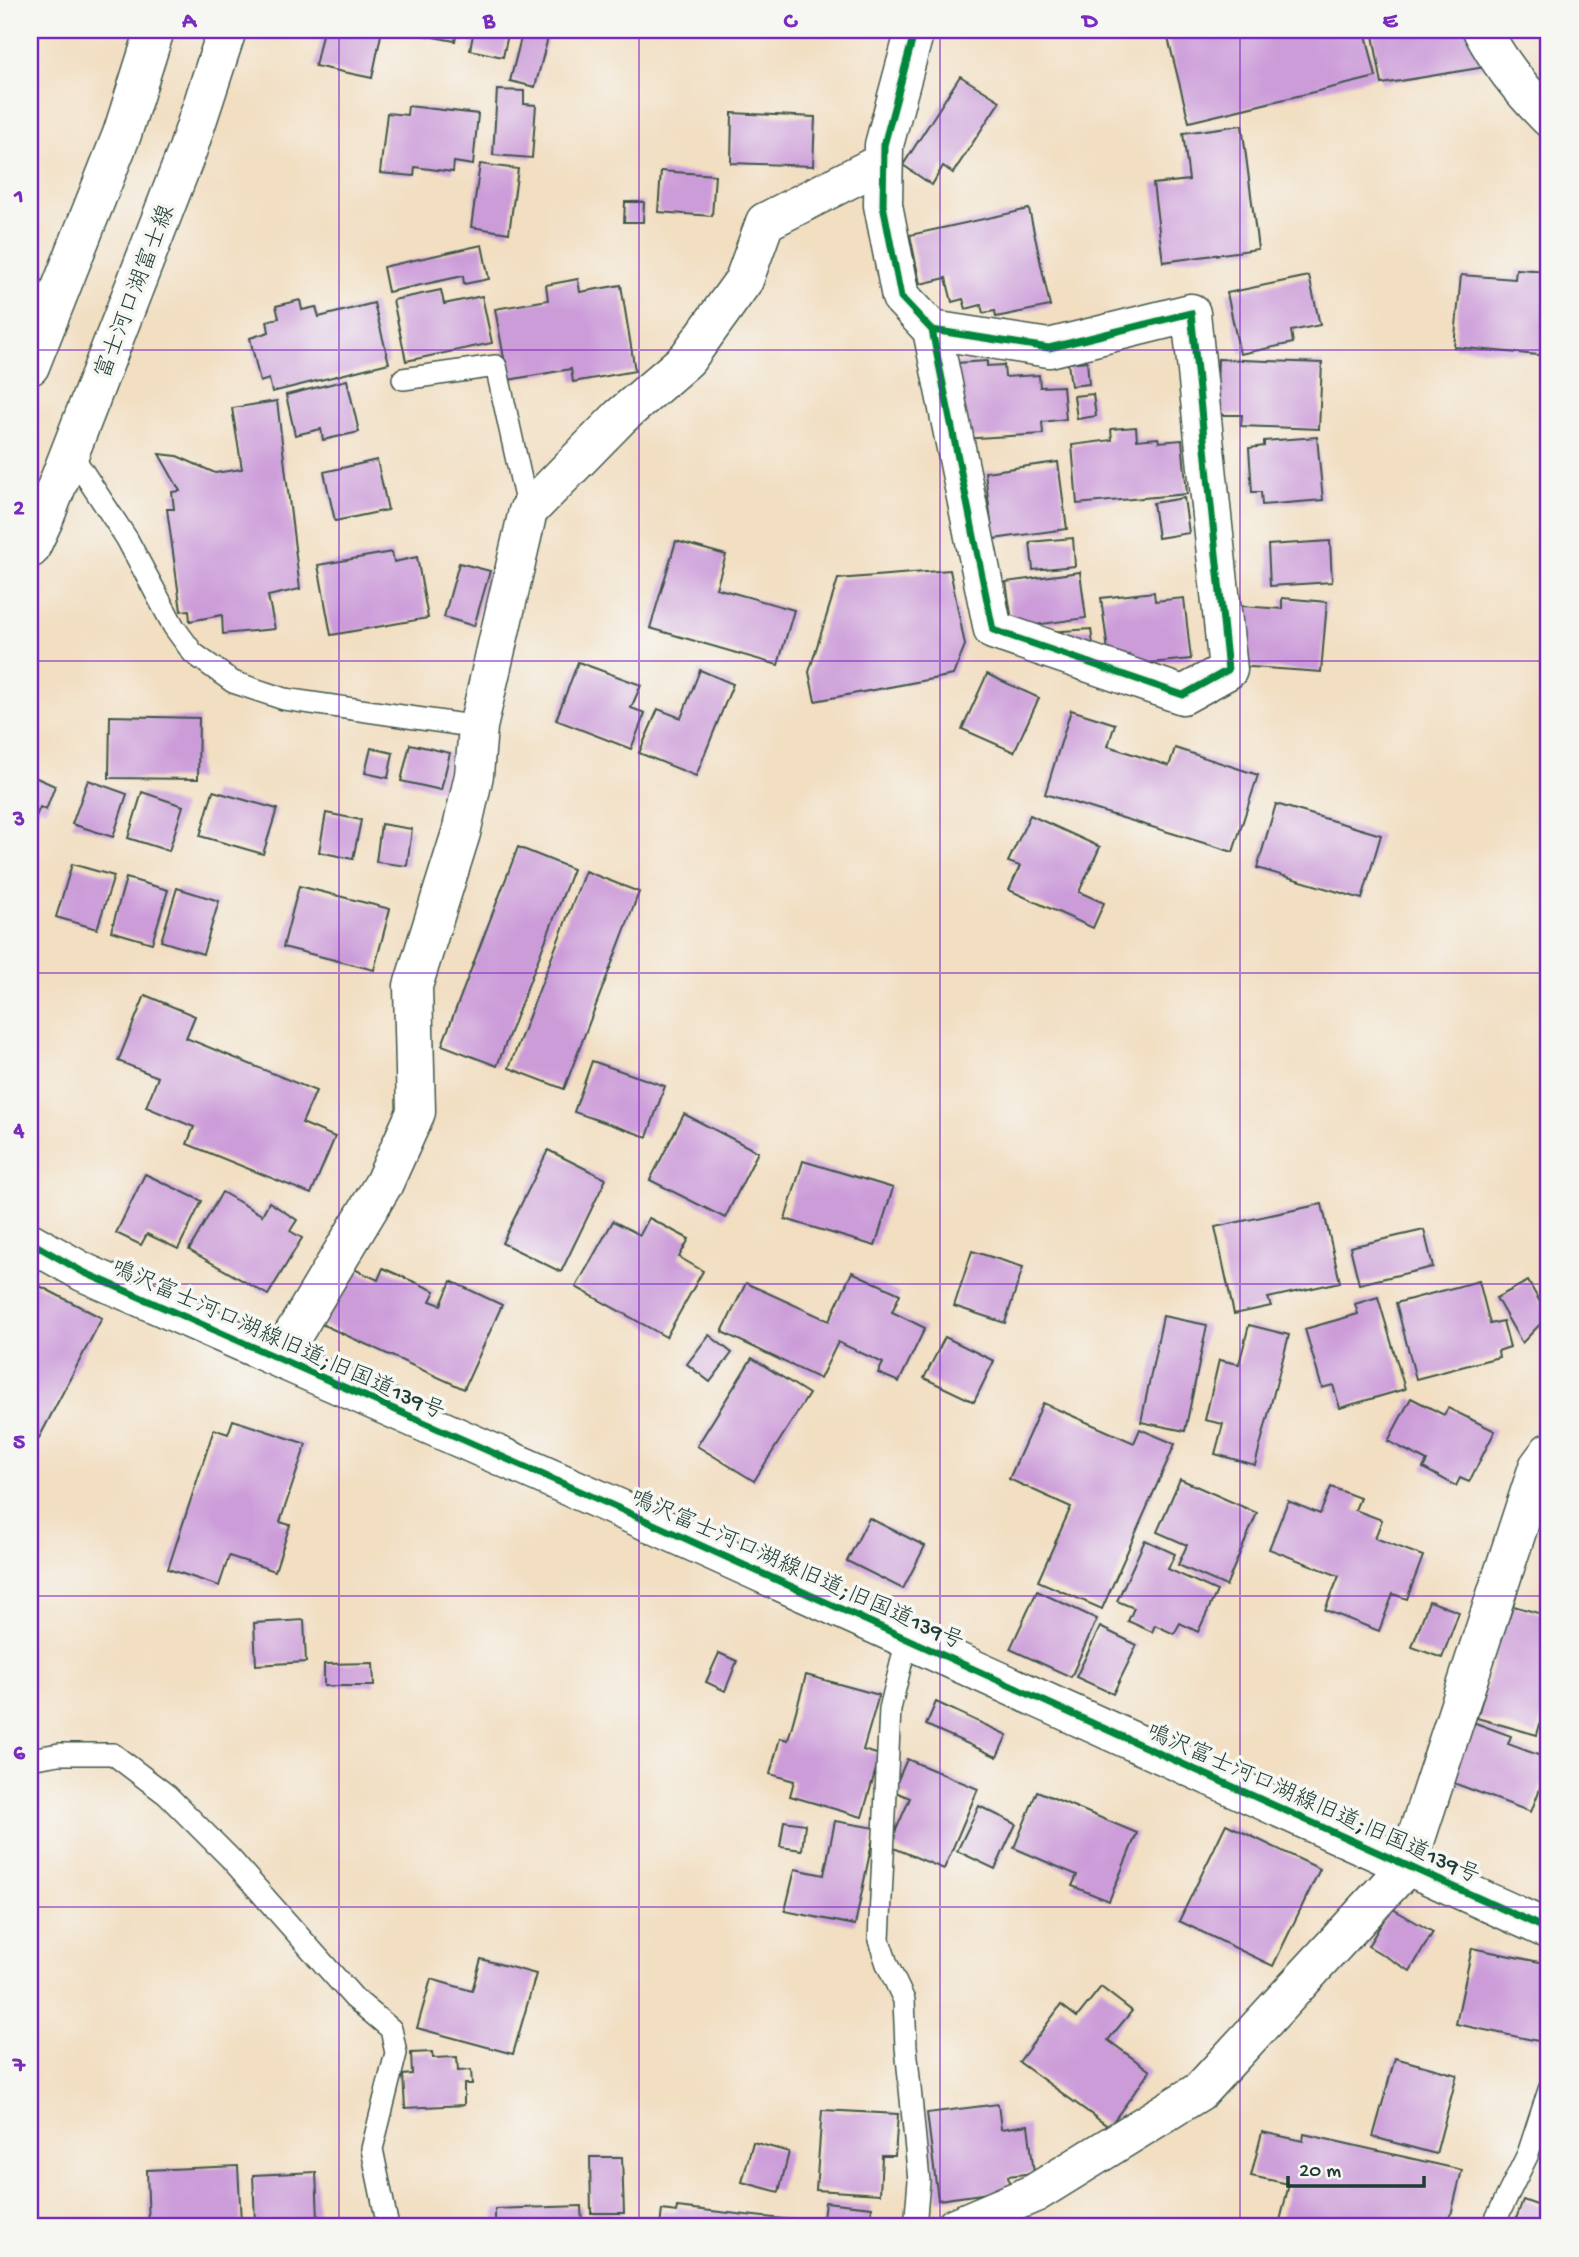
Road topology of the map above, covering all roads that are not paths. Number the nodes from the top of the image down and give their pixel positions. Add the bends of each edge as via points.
1 (155, 30) edge
2 (227, 30) edge
3 (915, 30) edge
4 (1482, 30) edge
5 (1549, 118) edge
6 (883, 162) junction
7 (932, 331) junction
8 (30, 366) edge
9 (403, 379) dead end
10 (70, 452) junction
11 (528, 511) junction
12 (30, 550) edge
13 (478, 727) junction
14 (30, 1242) edge
15 (279, 1358) junction
16 (1549, 1451) edge
17 (907, 1639) junction
18 (30, 1759) edge
19 (1407, 1866) junction
20 (1549, 1930) edge
21 (1549, 2090) edge
22 (388, 2227) edge
23 (915, 2227) edge
24 (955, 2227) edge
25 (1492, 2227) edge

1 - 8 street via 122,134
2 - 10 street, 富士河口湖富士線 via 188,149
3 - 6 street
4 - 5 street via 1522,91
6 - 7 street via 883,205 901,297
6 - 11 street via 765,222 744,279 687,359 620,417
7 - 7 street via 993,630 1183,695 1228,670 1191,313 1049,348
9 - 11 lane via 496,366
10 - 12 street, 富士河口湖富士線
10 - 13 lane via 127,539 174,627 193,653 233,682 284,699
11 - 13 street
13 - 15 street via 474,775 461,834 413,986 416,1112 384,1184
14 - 15 street, 鳴沢富士河口湖線旧道;旧国道139号 via 83,1272
15 - 17 street, 鳴沢富士河口湖線旧道;旧国道139号
16 - 19 street via 1538,1467
17 - 19 street, 鳴沢富士河口湖線旧道;旧国道139号
17 - 23 lane via 890,1709 879,1940 904,2000 919,2181
18 - 22 lane via 113,1754 167,1795 230,1858 354,1998 391,2029 396,2053 372,2149
19 - 20 street, 鳴沢富士河口湖線旧道;旧国道139号
19 - 24 street via 1200,2091 1035,2193
21 - 25 lane via 1528,2154

